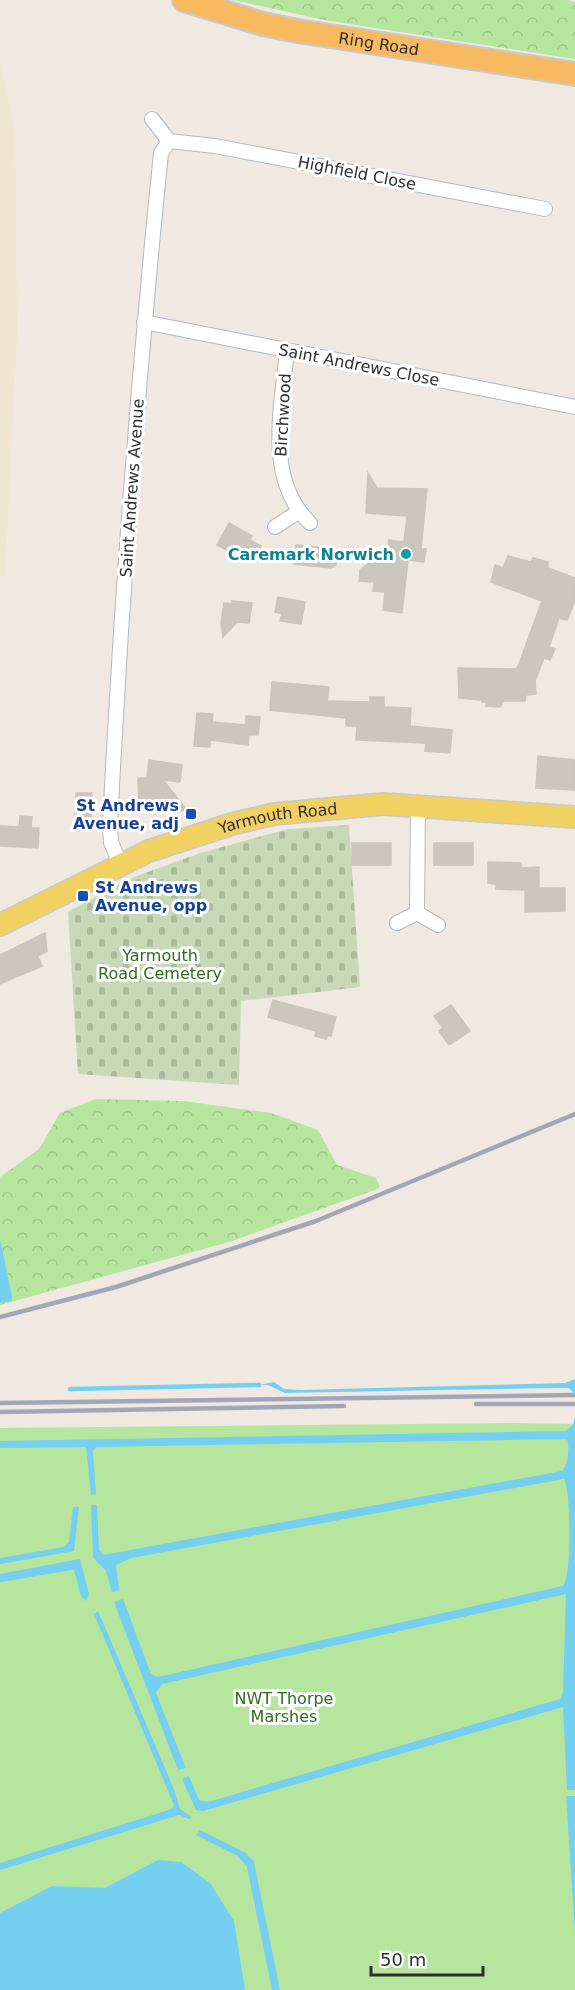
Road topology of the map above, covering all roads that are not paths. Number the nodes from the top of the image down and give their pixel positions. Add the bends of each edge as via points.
1 (184, 0) edge
2 (575, 74) edge
3 (152, 119) dead end
4 (169, 141) junction
5 (545, 209) dead end
6 (144, 322) junction
7 (287, 350) junction
8 (575, 407) edge
9 (298, 512) junction
10 (310, 523) dead end
11 (275, 527) dead end
12 (418, 805) junction
13 (575, 816) edge
14 (120, 864) junction
15 (417, 913) junction
16 (397, 923) dead end
17 (0, 925) edge
18 (438, 925) dead end

1 - 2 highway, Ring Road via 298,31
3 - 4 street
4 - 5 street, Highfield Close via 204,144
4 - 6 street, Saint Andrews Avenue via 161,153
6 - 7 street, Saint Andrews Close
6 - 14 street, Saint Andrews Avenue via 110,826 111,842
7 - 8 street, Saint Andrews Close
7 - 9 street, Birchwood via 280,462 284,484
9 - 10 street, Birchwood
9 - 11 street
12 - 13 main road, Yarmouth Road
12 - 14 main road, Yarmouth Road via 357,805 274,814 182,839
12 - 15 street
14 - 17 main road, Yarmouth Road
15 - 16 street
15 - 18 street

